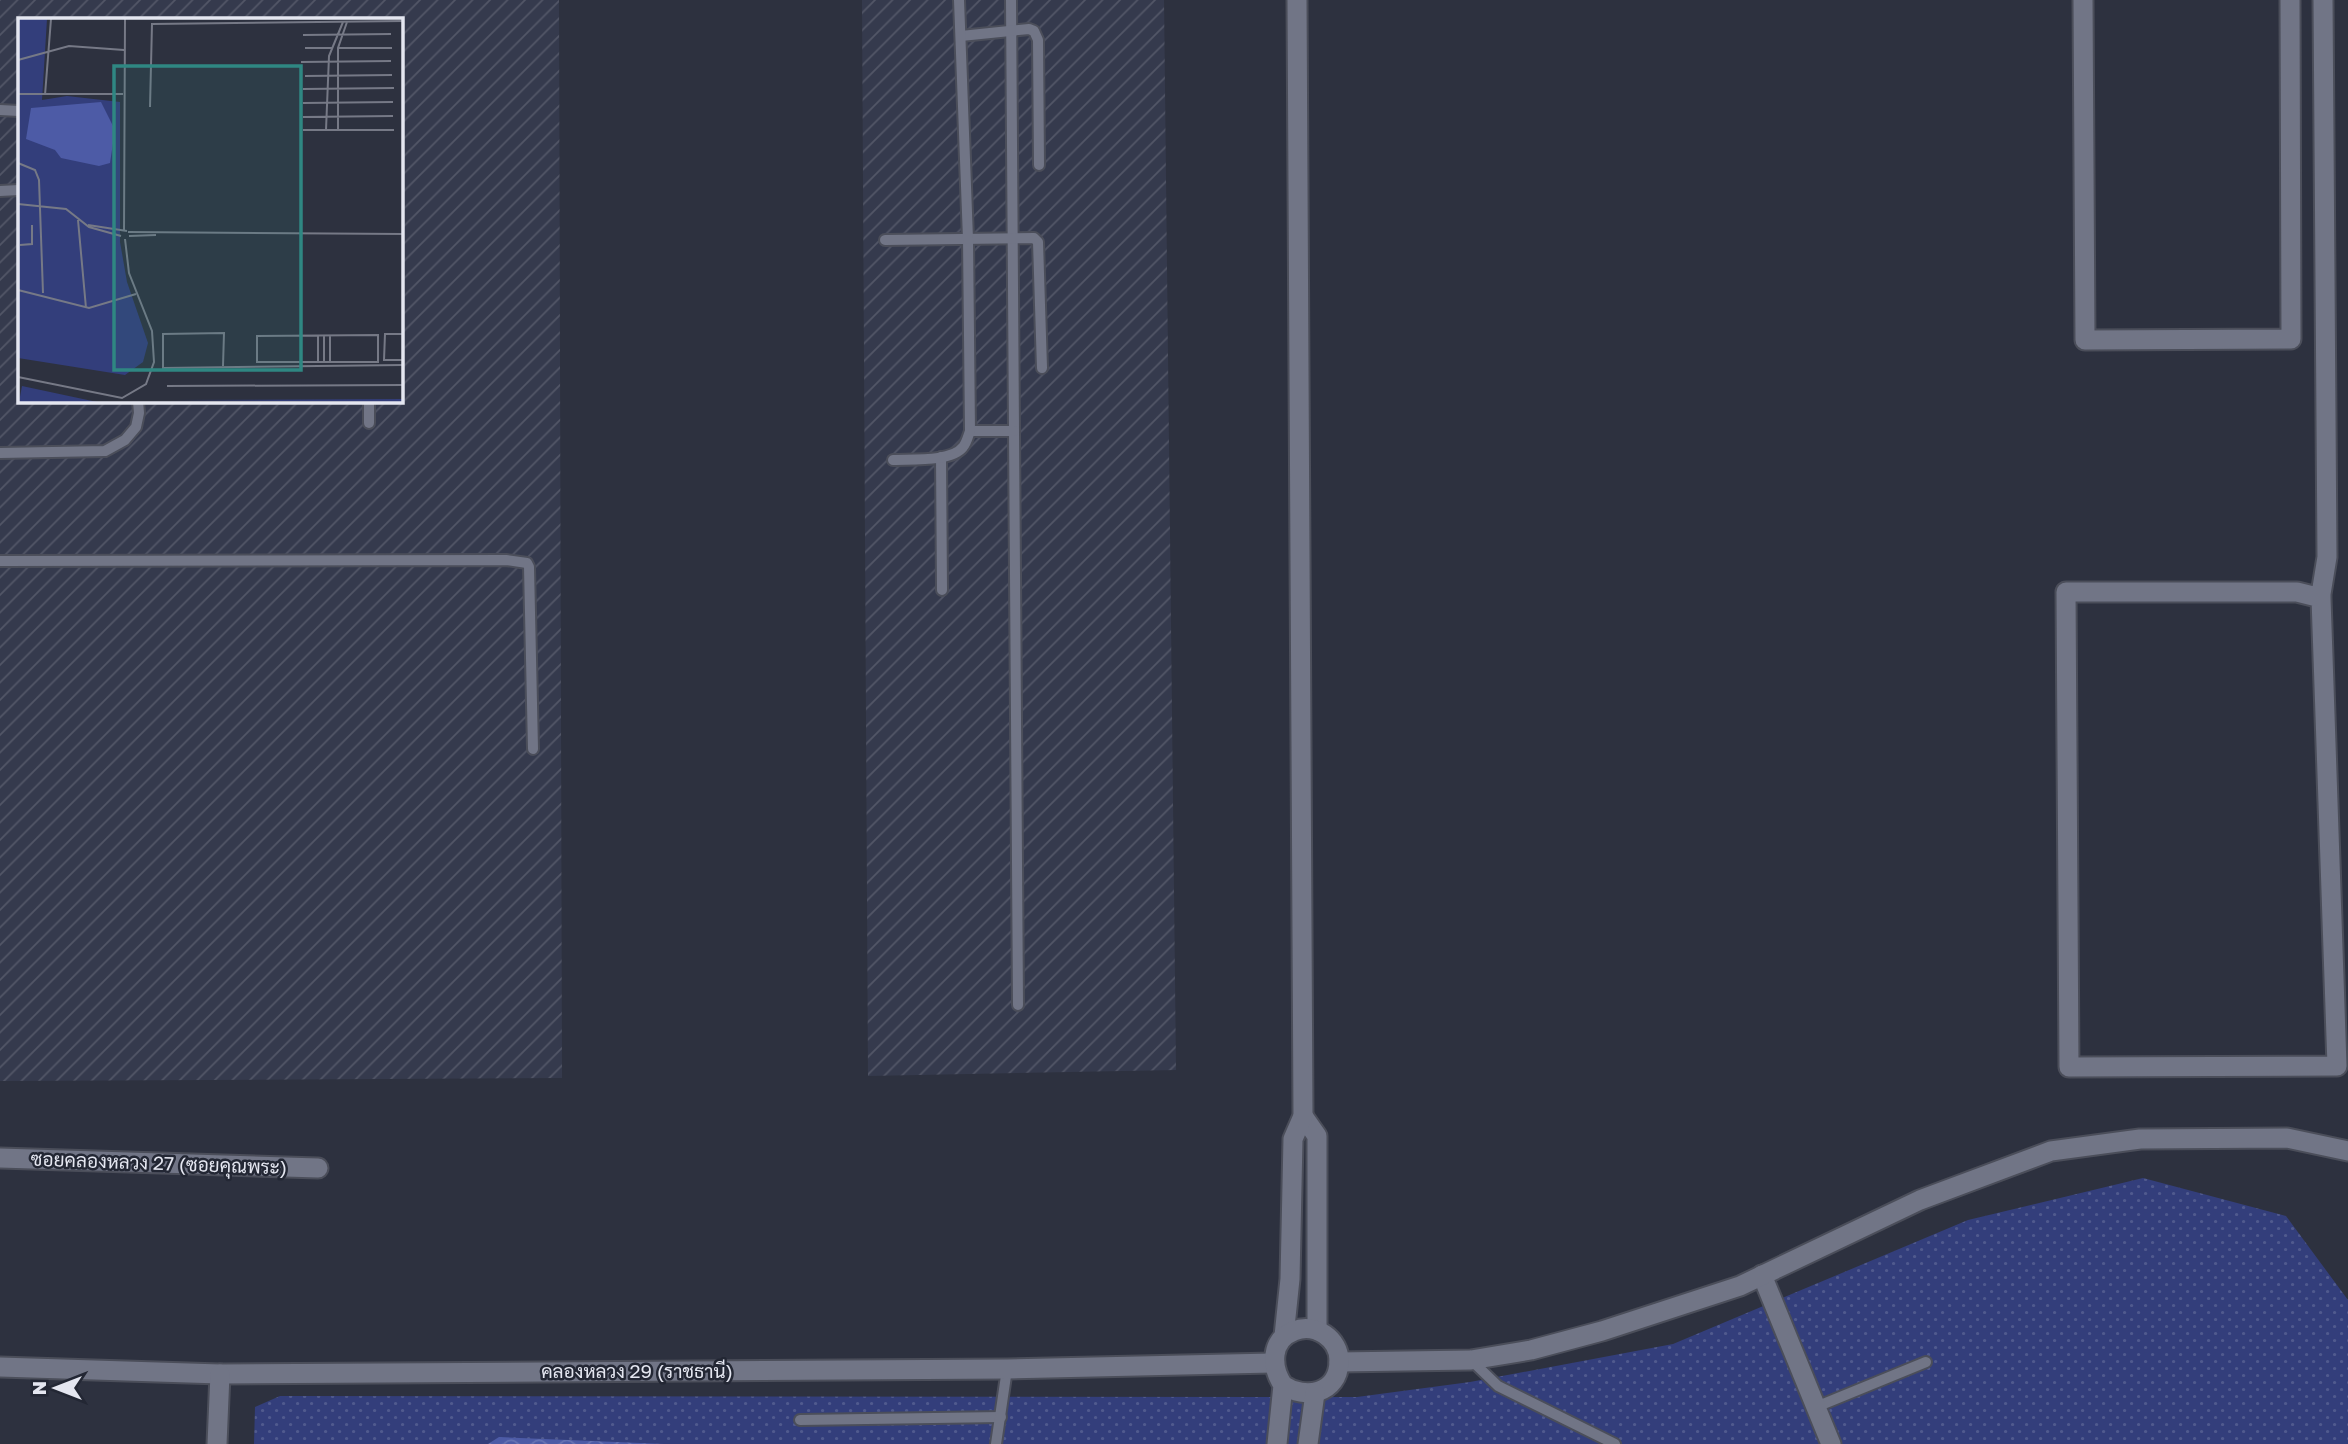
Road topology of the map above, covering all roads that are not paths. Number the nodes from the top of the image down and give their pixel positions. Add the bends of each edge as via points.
1 (959, 0) edge
2 (1012, 0) edge
3 (1297, 0) edge
4 (2083, 0) edge
5 (2290, 0) edge
6 (2323, 0) edge
7 (1012, 30) junction
8 (961, 36) junction
9 (0, 110) edge
10 (18, 111) edge
11 (1039, 165) dead end
12 (18, 190) edge
13 (0, 191) edge
14 (1013, 237) junction
15 (968, 239) junction
16 (885, 240) dead end
17 (1042, 368) dead end
18 (138, 402) edge
19 (369, 402) edge
20 (369, 423) dead end
21 (970, 431) junction
22 (1014, 431) junction
23 (0, 453) edge
24 (941, 457) junction
25 (893, 460) dead end
26 (0, 561) edge
27 (942, 590) dead end
28 (2321, 598) junction
29 (533, 748) dead end
30 (1018, 1005) dead end
31 (1303, 1116) junction
32 (2348, 1151) edge
33 (0, 1158) edge
34 (318, 1168) dead end
35 (1762, 1275) junction
36 (1317, 1330) junction
37 (1284, 1336) junction
38 (1471, 1360) junction
39 (1339, 1362) junction
40 (1926, 1362) dead end
41 (1273, 1363) junction
42 (0, 1367) edge
43 (1007, 1369) junction
44 (220, 1374) junction
45 (1283, 1385) junction
46 (1315, 1393) junction
47 (1816, 1407) junction
48 (1000, 1417) junction
49 (800, 1420) dead end
50 (217, 1444) edge
51 (996, 1444) edge
52 (1277, 1444) edge
53 (1308, 1444) edge
54 (1615, 1444) edge
55 (1831, 1444) edge

1 - 8 lane
2 - 7 lane
3 - 31 street
4 - 5 street via 2085,340 2098,340 2291,339
6 - 28 street via 2327,557
7 - 8 lane
7 - 11 lane via 1030,29 1038,40
7 - 14 lane
8 - 15 lane
9 - 10 lane
12 - 13 lane
14 - 15 lane
14 - 17 lane via 1038,242
14 - 22 lane
15 - 16 lane
15 - 21 lane
18 - 23 lane via 136,427 125,440 105,451
19 - 20 lane
21 - 22 lane
21 - 24 lane via 965,446 956,454
22 - 30 lane
24 - 25 lane
24 - 27 lane
26 - 29 lane via 506,560 527,564
28 - 28 street via 2337,1066 2069,1067 2066,592 2297,592
31 - 36 street via 1317,1136
31 - 37 street via 1293,1139
32 - 35 street via 2287,1138 2140,1139 2051,1150 1920,1200
33 - 34 street, ซอยคลองหลวง 27 (ซอยคุณพระ)
35 - 38 street via 1602,1331
35 - 47 street
36 - 37 street via 1305,1328
36 - 39 street via 1336,1348
37 - 41 street
38 - 39 street
38 - 54 lane via 1498,1386
39 - 46 street via 1335,1377
40 - 47 lane
41 - 43 street, คลองหลวง 29 (ราชธานี)
41 - 45 street
42 - 44 street, คลองหลวง 29 (ราชธานี)
43 - 44 street, คลองหลวง 29 (ราชธานี)
43 - 48 lane
44 - 50 street
45 - 46 street via 1304,1394
45 - 52 street
46 - 53 street
47 - 55 street
48 - 49 lane
48 - 51 lane

